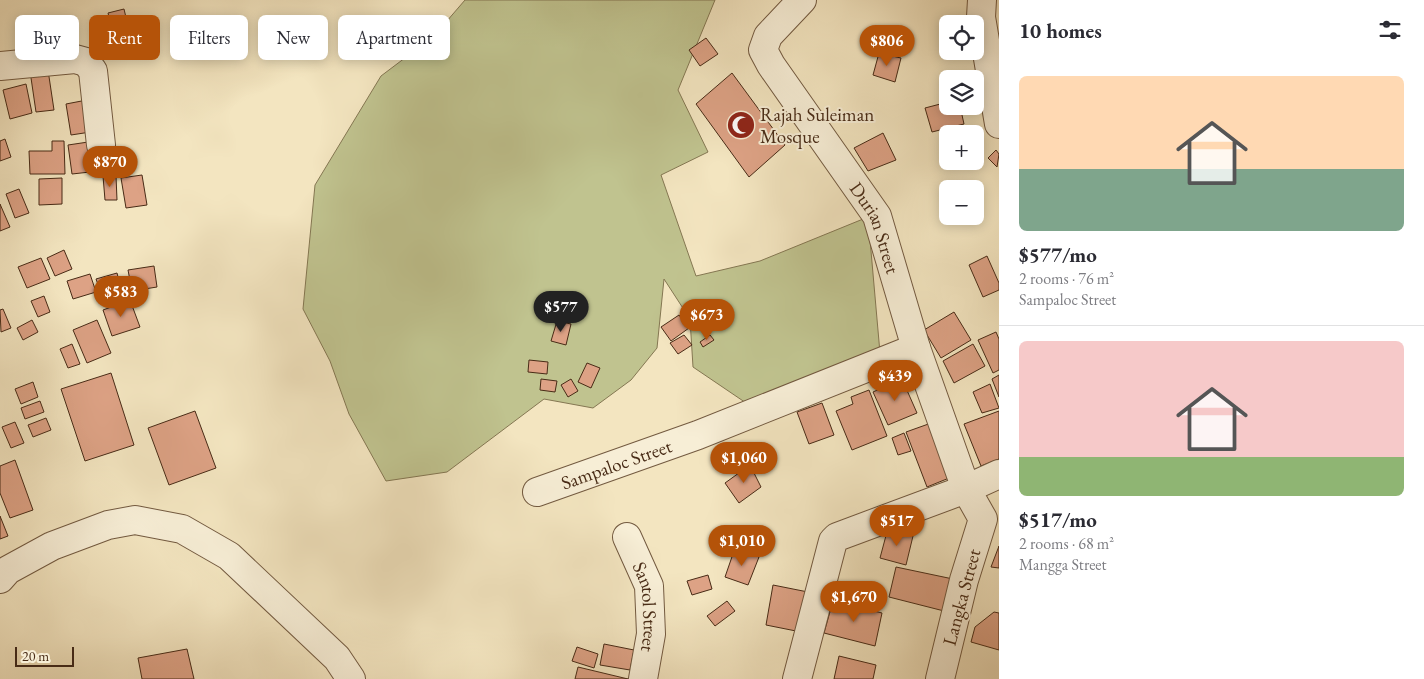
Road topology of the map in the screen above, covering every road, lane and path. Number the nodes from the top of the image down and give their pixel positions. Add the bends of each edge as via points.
1 (802, 0) edge
2 (982, 0) edge
3 (0, 66) edge
4 (999, 124) edge
5 (101, 145) dead end
6 (916, 348) junction
7 (999, 474) edge
8 (966, 488) junction
9 (537, 492) dead end
10 (627, 537) dead end
11 (0, 579) edge
12 (351, 679) edge
13 (643, 679) edge
14 (797, 679) edge
15 (940, 679) edge

1 - 6 street, Durian Street via 768,36 763,50 877,216
2 - 4 street via 981,17
3 - 5 street via 75,59 86,62 93,71
6 - 8 street, Durian Street
6 - 9 street, Sampaloc Street via 698,435
7 - 8 street
8 - 14 street via 833,541
8 - 15 street, Langka Street via 983,519 964,580
10 - 13 street, Santol Street via 649,586 651,634
11 - 12 street via 8,570 52,546 108,525 135,520 182,529 229,556 337,658

